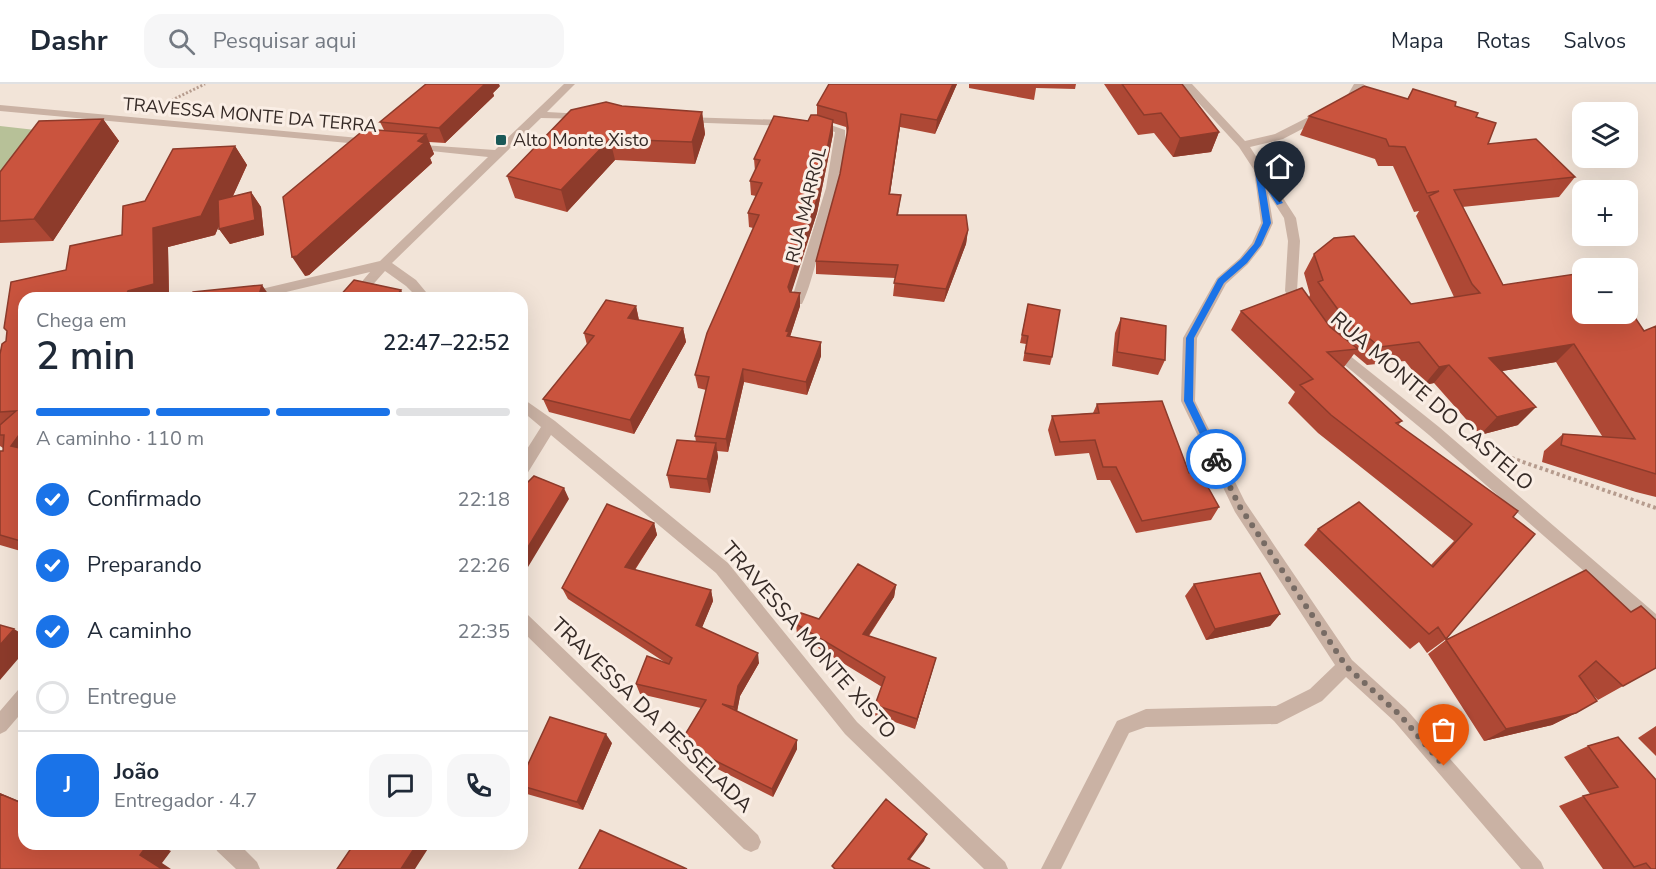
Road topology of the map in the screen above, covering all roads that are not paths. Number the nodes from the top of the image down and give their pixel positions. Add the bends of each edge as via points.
1 (570, 84) edge
2 (1186, 84) edge
3 (1359, 84) edge
4 (0, 108) edge
5 (538, 115) junction
6 (597, 117) edge
7 (667, 119) edge
8 (378, 143) edge
9 (402, 145) edge
10 (1243, 146) junction
11 (496, 154) junction
12 (1259, 171) junction
13 (384, 264) junction
14 (269, 292) edge
15 (359, 292) edge
16 (419, 292) edge
17 (797, 301) edge
18 (1309, 320) edge
19 (1325, 341) edge
20 (528, 408) edge
21 (550, 425) junction
22 (528, 460) edge
23 (1656, 624) edge
24 (528, 626) edge
25 (1346, 666) junction
26 (18, 703) edge
27 (0, 725) edge
28 (751, 842) dead end
29 (230, 850) edge
30 (250, 869) edge
31 (998, 869) edge
32 (1051, 869) edge
33 (1534, 869) edge

1 - 5 street
2 - 10 street, RUA MONTE DO CASTELO
3 - 10 street via 1350,100 1279,137
4 - 8 street, TRAVESSA MONTE DA TERRA
5 - 6 street
5 - 11 street
7 - 17 street, RUA MARROL via 819,124 840,130 842,138 833,174
9 - 11 street, TRAVESSA MONTE DA TERRA
10 - 12 street, RUA MONTE DO CASTELO
11 - 13 street
12 - 18 street, RUA MONTE DO CASTELO via 1290,218 1294,242 1291,291
12 - 25 street via 1267,223 1257,245 1221,281 1190,338 1188,401 1240,507
13 - 14 street
13 - 15 street
13 - 16 street
19 - 23 street, RUA MONTE DO CASTELO via 1434,430
20 - 21 street, TRAVESSA MONTE XISTO
21 - 22 street
21 - 31 street, TRAVESSA MONTE XISTO via 722,568 851,728
24 - 28 street, TRAVESSA DA PESSELADA
25 - 32 street via 1316,695 1277,715 1146,718 1123,727
25 - 33 street via 1400,715
26 - 27 street
29 - 30 street

